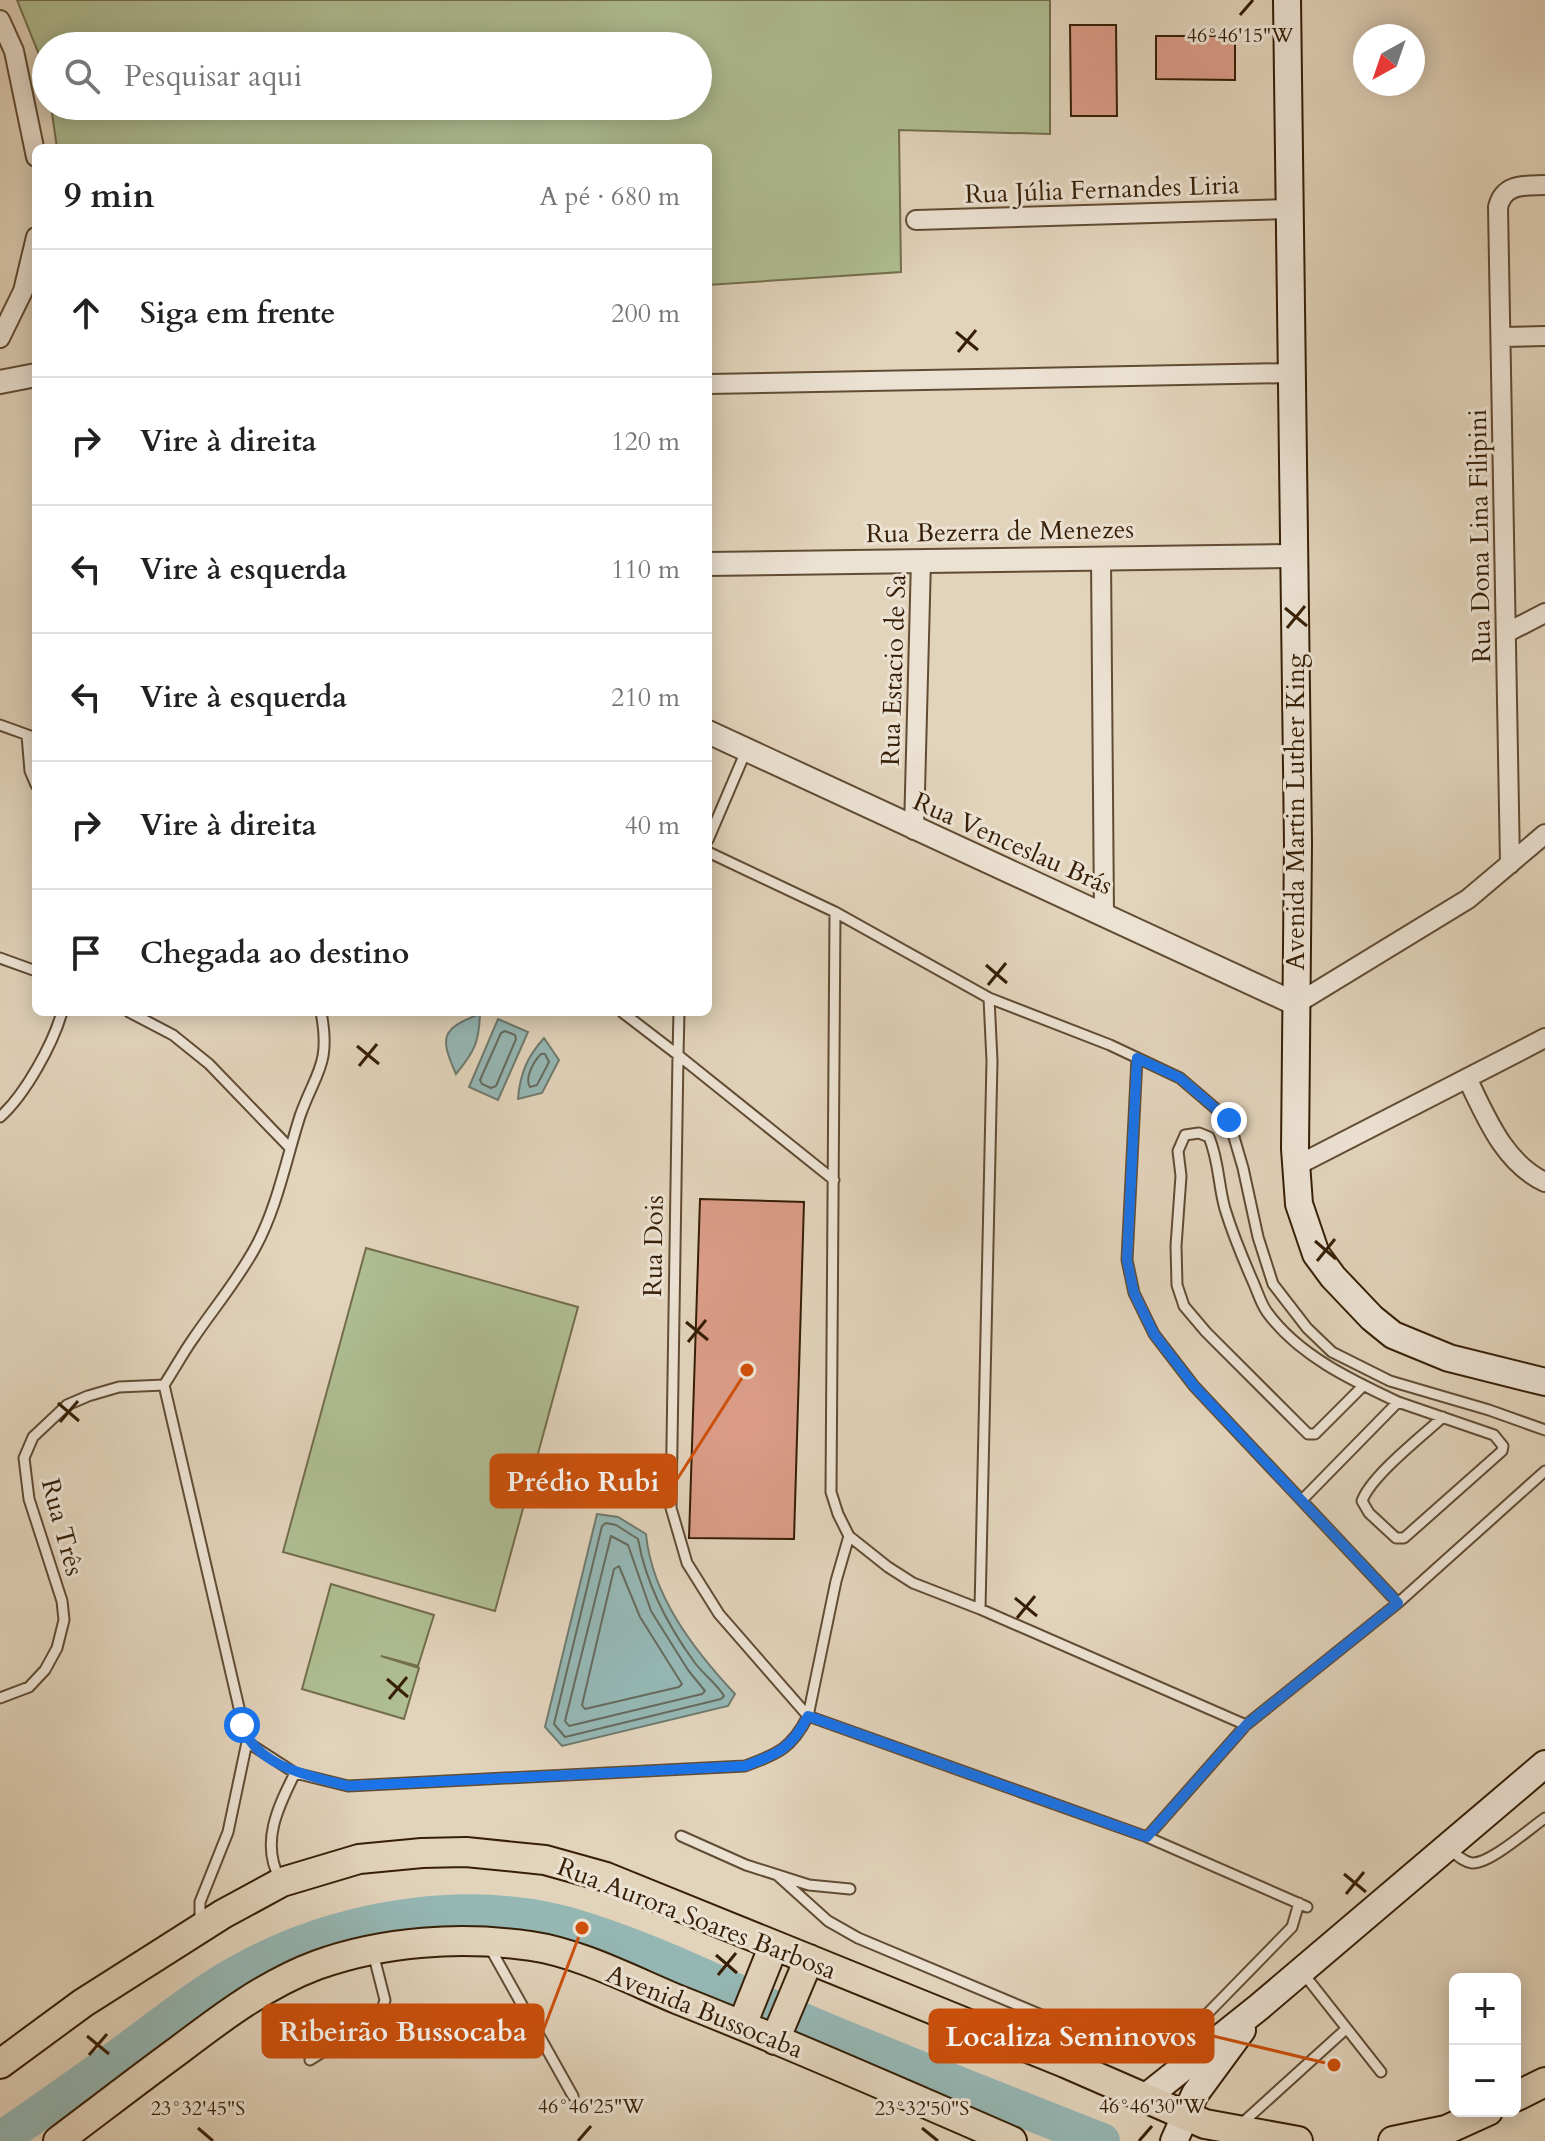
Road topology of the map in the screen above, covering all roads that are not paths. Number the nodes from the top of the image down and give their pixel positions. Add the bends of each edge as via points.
1 (1287, 0) edge
2 (0, 20) edge
3 (33, 144) edge
4 (1545, 185) edge
5 (1289, 209) junction
6 (916, 220) dead end
7 (32, 254) edge
8 (1545, 336) edge
9 (1501, 337) junction
10 (0, 338) edge
11 (1290, 373) junction
12 (32, 376) edge
13 (0, 382) edge
14 (712, 384) edge
15 (1293, 556) junction
16 (1101, 558) junction
17 (921, 560) junction
18 (712, 564) edge
19 (1545, 613) edge
20 (1506, 633) junction
21 (0, 725) edge
22 (712, 734) edge
23 (31, 736) edge
24 (747, 750) junction
25 (32, 776) edge
26 (914, 830) junction
27 (712, 831) edge
28 (1545, 834) edge
29 (712, 854) edge
30 (1510, 864) junction
31 (835, 912) junction
32 (1104, 914) junction
33 (0, 958) edge
34 (32, 970) edge
35 (989, 998) junction
36 (1296, 1004) junction
37 (61, 1016) edge
38 (137, 1016) edge
39 (322, 1016) edge
40 (627, 1016) edge
41 (679, 1016) edge
42 (1545, 1038) edge
43 (678, 1055) junction
44 (1137, 1058) junction
45 (1467, 1078) junction
46 (0, 1117) edge
47 (290, 1148) junction
48 (1296, 1166) junction
49 (834, 1180) junction
50 (1545, 1182) edge
51 (1545, 1382) edge
52 (164, 1385) junction
53 (1363, 1386) junction
54 (1398, 1402) junction
55 (1443, 1417) junction
56 (1545, 1430) edge
57 (1545, 1471) edge
58 (1302, 1500) junction
59 (849, 1536) junction
60 (1398, 1603) junction
61 (980, 1609) junction
62 (0, 1698) edge
63 (808, 1716) junction
64 (1246, 1725) junction
65 (247, 1742) junction
66 (1545, 1764) edge
67 (295, 1773) junction
68 (1545, 1818) edge
69 (681, 1836) dead end
70 (1147, 1837) junction
71 (1447, 1847) junction
72 (777, 1875) junction
73 (282, 1882) junction
74 (850, 1889) dead end
75 (201, 1928) junction
76 (487, 1943) junction
77 (373, 1949) junction
78 (771, 1952) junction
79 (804, 1969) junction
80 (1301, 1971) junction
81 (1259, 2007) junction
82 (744, 2019) junction
83 (1346, 2029) junction
84 (778, 2034) junction
85 (310, 2060) dead end
86 (0, 2064) edge
87 (1381, 2072) dead end
88 (1545, 2082) edge
89 (1521, 2094) edge
90 (573, 2096) dead end
91 (1145, 2098) junction
92 (1475, 2117) edge
93 (1179, 2128) edge
94 (1235, 2130) junction
95 (58, 2141) edge
96 (1012, 2141) edge
97 (1298, 2141) edge
98 (1393, 2141) edge

1 - 5 main road, Avenida Martin Luther King
2 - 3 street via 14,51
4 - 9 street, Rua Dona Lina Filipini via 1515,186 1498,207
5 - 6 street, Rua Júlia Fernandes Liria
5 - 11 main road, Avenida Martin Luther King
7 - 10 street via 23,291
8 - 9 street
9 - 20 street, Rua Dona Lina Filipini
11 - 14 street
11 - 15 main road, Avenida Martin Luther King
12 - 13 street
15 - 16 street, Rua Bezerra de Menezes
15 - 36 main road, Avenida Martin Luther King
16 - 17 street, Rua Bezerra de Menezes
16 - 32 street
17 - 18 street, Rua Bezerra de Menezes
17 - 26 street, Rua Estacio de Sa
19 - 20 street
20 - 30 street, Rua Dona Lina Filipini
21 - 23 lane
22 - 24 street, Rua Venceslau Brás
23 - 25 lane
24 - 26 street, Rua Venceslau Brás
24 - 27 lane
26 - 32 street, Rua Venceslau Brás
28 - 30 street
29 - 31 lane
30 - 36 street via 1468,899
31 - 35 lane
31 - 49 lane
32 - 36 street, Rua Venceslau Brás
33 - 34 lane
35 - 44 lane
35 - 61 lane
36 - 48 main road, Avenida Martin Luther King
37 - 46 lane via 23,1089
38 - 47 lane via 173,1035 209,1064
39 - 47 lane via 324,1060
40 - 43 lane
41 - 43 lane, Rua Dois
42 - 45 street
43 - 49 lane
43 - 63 lane, Rua Dois via 671,1508 687,1563 719,1614
44 - 56 lane via 1180,1078 1229,1120 1273,1284 1332,1352 1390,1381
44 - 58 lane via 1127,1260 1134,1293 1154,1334 1194,1386
45 - 48 street
45 - 50 street via 1489,1125 1513,1159
47 - 52 lane via 257,1245
48 - 51 main road, Avenida Martin Luther King via 1299,1204 1316,1254 1372,1318 1393,1335 1449,1358
49 - 59 lane via 831,1492
52 - 62 lane, Rua Três via 119,1387 88,1396 67,1405 33,1437 24,1458 29,1499 64,1620 45,1670 29,1687
52 - 65 lane
53 - 53 lane via 1315,1434 1308,1434 1184,1306 1177,1285 1176,1246 1178,1151 1185,1135 1209,1137 1234,1237 1266,1311 1292,1339
53 - 54 lane
54 - 55 lane
54 - 58 lane
55 - 55 lane via 1494,1435 1502,1451 1404,1538 1396,1538 1362,1501
57 - 60 lane
58 - 60 lane
59 - 61 lane via 913,1583
59 - 63 lane
60 - 64 lane
61 - 64 lane
63 - 67 lane via 799,1735 779,1753 745,1766 348,1786
63 - 70 lane
64 - 70 lane
65 - 67 lane
65 - 75 lane via 228,1832 200,1902
66 - 71 main road
67 - 73 lane via 271,1834 274,1868
68 - 71 lane via 1487,1860 1466,1861
69 - 72 lane
70 - 72 lane via 1303,1905 1292,1927 1208,2013 1159,2051 1144,2054 858,1938 828,1921
71 - 80 main road
72 - 74 lane
73 - 75 main road, Rua Aurora Soares Barbosa
73 - 78 main road, Rua Aurora Soares Barbosa via 359,1859 452,1852 545,1860 606,1877
75 - 86 main road, Rua Aurora Soares Barbosa via 83,2003
76 - 77 main road, Avenida Bussocaba
76 - 82 main road, Avenida Bussocaba via 534,1947 587,1962
76 - 90 lane
77 - 85 lane via 385,2000 380,2016
77 - 95 main road, Avenida Bussocaba via 316,1966 269,1988
78 - 79 main road, Rua Aurora Soares Barbosa
78 - 82 main road
79 - 84 main road
79 - 91 main road, Rua Aurora Soares Barbosa
80 - 81 main road
80 - 83 lane
81 - 91 main road
81 - 93 main road via 1195,2094
82 - 84 main road, Avenida Bussocaba
83 - 87 lane
83 - 94 lane
84 - 96 main road, Avenida Bussocaba
88 - 89 main road
91 - 93 main road, Rua Aurora Soares Barbosa
92 - 98 main road via 1446,2130
93 - 94 main road, Rua Aurora Soares Barbosa via 1205,2124
94 - 97 main road, Rua Aurora Soares Barbosa

